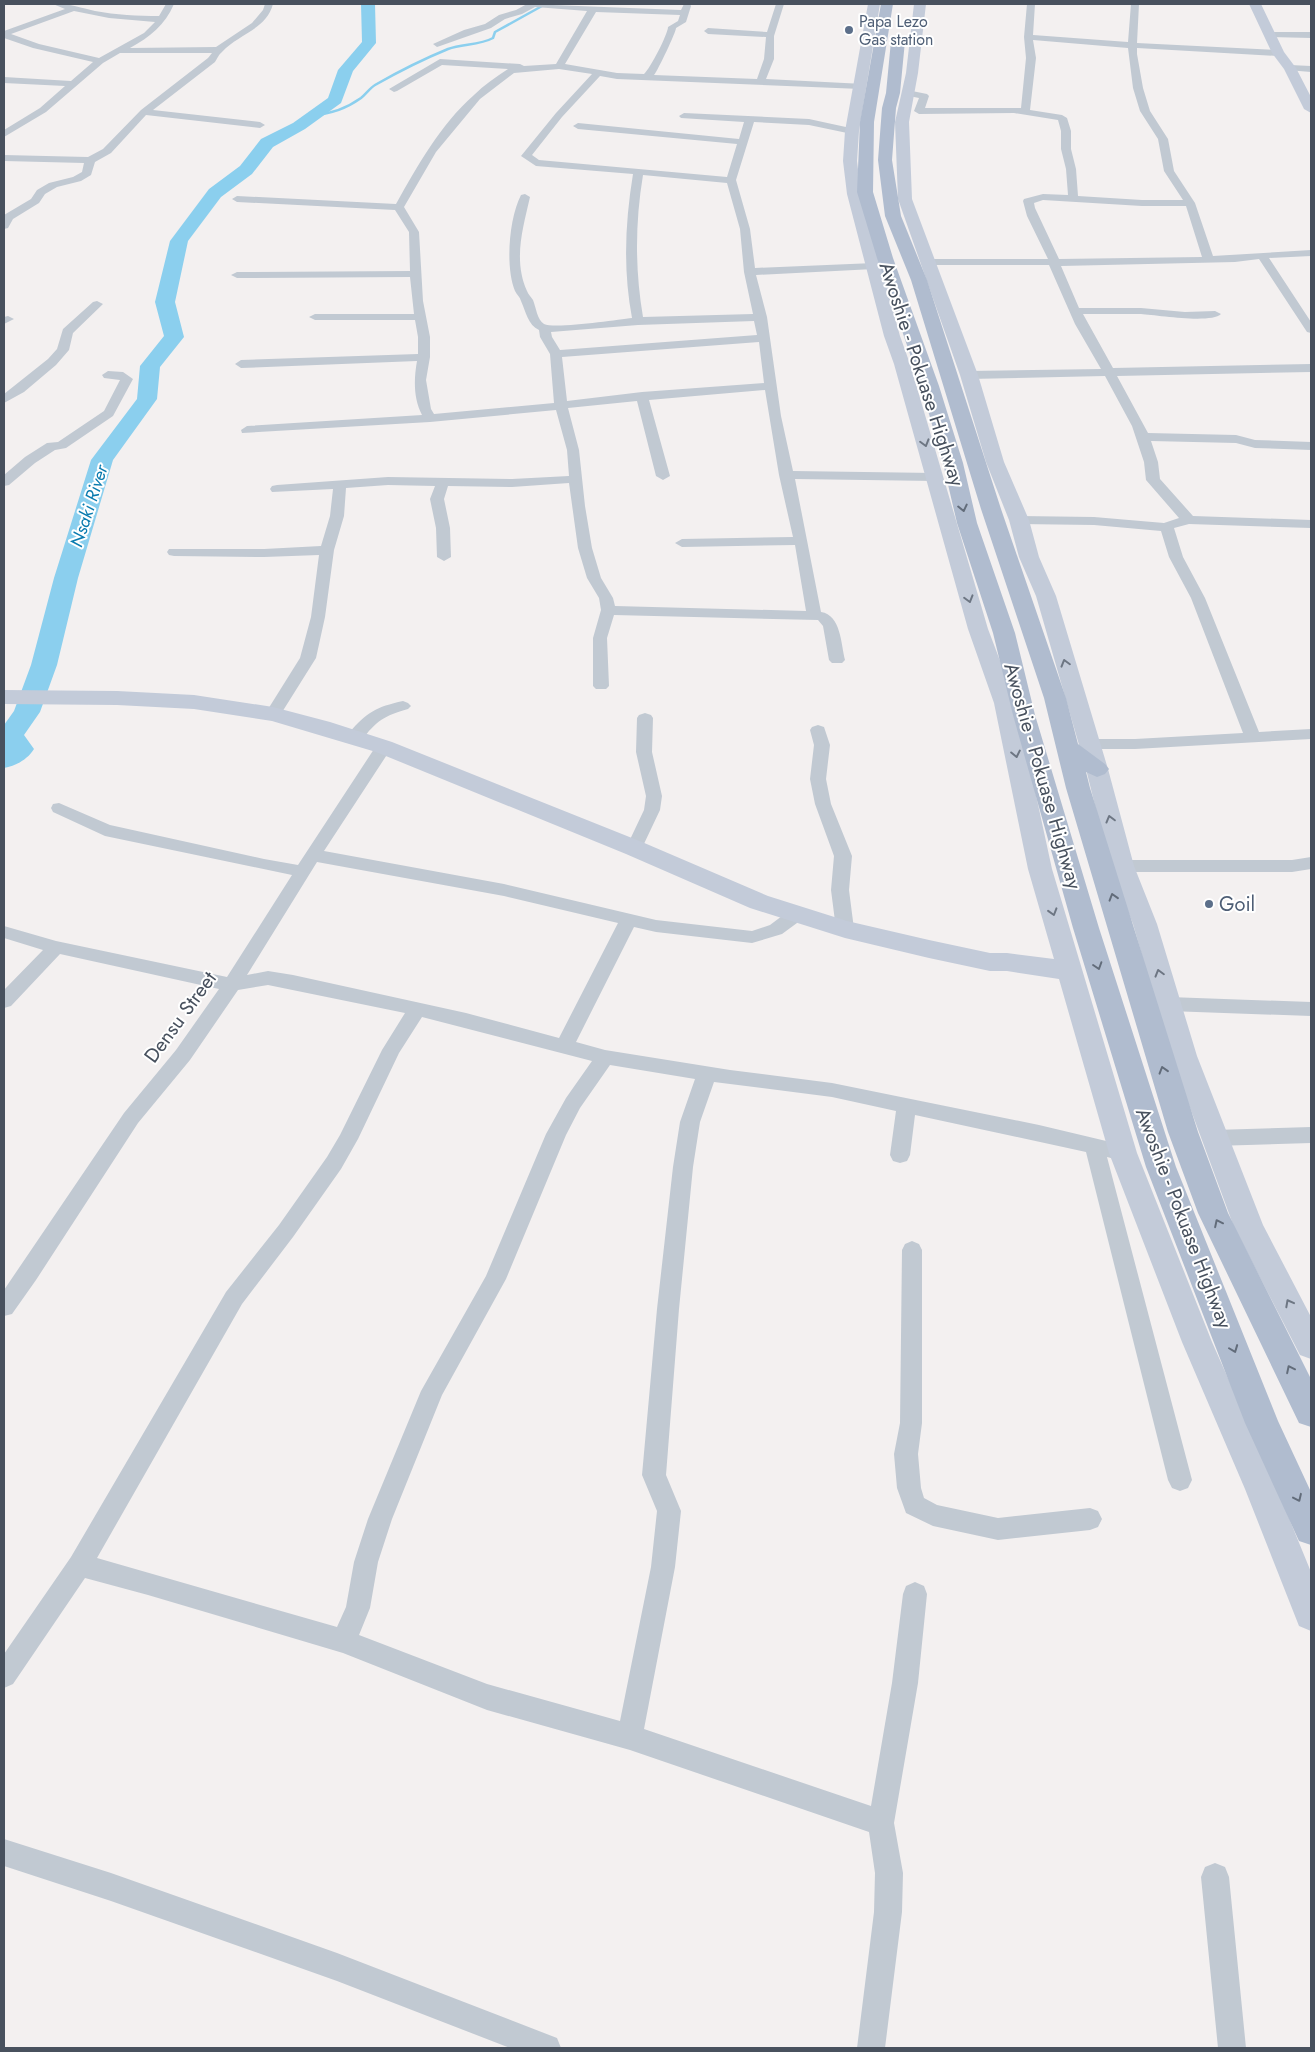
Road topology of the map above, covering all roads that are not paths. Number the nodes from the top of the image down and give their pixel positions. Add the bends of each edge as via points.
1 (57, 4) edge
2 (170, 4) edge
3 (270, 4) edge
4 (533, 4) edge
5 (688, 4) edge
6 (780, 4) edge
7 (874, 4) edge
8 (887, 4) edge
9 (904, 4) edge
10 (920, 4) edge
11 (1031, 4) edge
12 (1135, 4) edge
13 (1255, 4) edge
14 (75, 6) edge
15 (593, 9) junction
16 (683, 13) junction
17 (162, 19) junction
18 (708, 31) dead end
19 (4, 34) edge
20 (1271, 35) junction
21 (1311, 35) edge
22 (770, 36) junction
23 (1028, 37) junction
24 (437, 44) dead end
25 (1133, 46) junction
26 (218, 50) junction
27 (117, 51) junction
28 (1278, 53) junction
29 (100, 61) junction
30 (559, 66) junction
31 (528, 68) junction
32 (1290, 68) junction
33 (1311, 69) edge
34 (597, 74) junction
35 (646, 78) junction
36 (4, 80) edge
37 (760, 82) junction
38 (74, 84) junction
39 (394, 89) dead end
40 (907, 93) junction
41 (873, 100) junction
42 (1311, 109) edge
43 (144, 112) junction
44 (1025, 112) junction
45 (684, 116) dead end
46 (750, 119) junction
47 (260, 125) dead end
48 (578, 126) dead end
49 (852, 131) junction
50 (4, 134) edge
51 (742, 142) junction
52 (4, 158) edge
53 (90, 160) junction
54 (638, 173) junction
55 (731, 180) junction
56 (525, 197) dead end
57 (1073, 198) junction
58 (237, 199) dead end
59 (1190, 203) junction
60 (399, 207) junction
61 (4, 226) edge
62 (1311, 254) edge
63 (1262, 256) junction
64 (1208, 260) junction
65 (928, 262) junction
66 (1056, 263) junction
67 (874, 266) junction
68 (750, 272) junction
69 (416, 274) junction
70 (237, 275) dead end
71 (97, 304) dead end
72 (1076, 311) junction
73 (1215, 314) dead end
74 (419, 316) junction
75 (316, 317) dead end
76 (761, 317) junction
77 (638, 321) junction
78 (898, 327) junction
79 (545, 328) junction
80 (1311, 330) edge
81 (764, 338) junction
82 (556, 354) junction
83 (424, 357) junction
84 (241, 364) dead end
85 (1311, 368) edge
86 (1109, 372) junction
87 (108, 375) dead end
88 (969, 375) junction
89 (770, 386) junction
90 (642, 396) junction
91 (4, 399) edge
92 (561, 406) junction
93 (430, 418) junction
94 (248, 430) dead end
95 (1142, 437) junction
96 (1311, 446) edge
97 (786, 475) junction
98 (663, 476) dead end
99 (935, 477) junction
100 (577, 479) junction
101 (4, 482) edge
102 (443, 482) junction
103 (340, 485) junction
104 (277, 489) dead end
105 (1019, 520) junction
106 (1189, 520) junction
107 (1311, 524) edge
108 (1165, 527) junction
109 (800, 541) junction
110 (682, 543) dead end
111 (327, 550) junction
112 (174, 552) dead end
113 (444, 557) dead end
114 (608, 610) junction
115 (814, 616) junction
116 (837, 660) dead end
117 (601, 686) dead end
118 (10, 697) edge
119 (403, 706) dead end
120 (273, 714) junction
121 (645, 718) dead end
122 (818, 730) dead end
123 (1311, 734) edge
124 (356, 737) junction
125 (1253, 737) junction
126 (1078, 745) junction
127 (384, 747) junction
128 (1097, 769) joint
129 (59, 808) dead end
130 (634, 848) junction
131 (313, 855) junction
132 (1311, 863) edge
133 (1122, 866) junction
134 (302, 871) junction
135 (796, 914) junction
136 (628, 921) junction
137 (845, 930) junction
138 (4, 932) edge
139 (56, 947) junction
140 (1072, 971) junction
141 (232, 984) junction
142 (4, 1001) edge
143 (1169, 1004) junction
144 (417, 1009) junction
145 (1311, 1009) edge
146 (565, 1045) junction
147 (605, 1056) junction
148 (707, 1073) junction
149 (907, 1105) junction
150 (1311, 1135) edge
151 (1214, 1138) junction
152 (1094, 1146) junction
153 (1123, 1154) junction
154 (900, 1155) dead end
155 (912, 1250) dead end
156 (4, 1307) edge
157 (1311, 1346) edge
158 (1311, 1412) edge
159 (1180, 1480) dead end
160 (1090, 1519) dead end
161 (1311, 1529) edge
162 (80, 1565) junction
163 (915, 1594) dead end
164 (1311, 1614) edge
165 (343, 1641) junction
166 (4, 1675) edge
167 (630, 1737) junction
168 (882, 1823) junction
169 (4, 1852) edge
170 (1215, 1877) dead end
171 (547, 2048) edge
172 (871, 2048) edge
173 (1232, 2048) edge

1 - 14 street
2 - 17 street
3 - 26 street via 255,25
4 - 15 street
4 - 24 street via 488,26
5 - 16 street
6 - 22 street
7 - 41 street
8 - 41 main road, Awoshie - Pokuase Highway
9 - 41 main road, Awoshie - Pokuase Highway via 893,92
10 - 40 street
11 - 23 street
12 - 25 street
13 - 20 street
14 - 17 street via 129,18
14 - 19 street
15 - 16 street
15 - 30 street
16 - 35 street via 682,22 672,27 653,73
17 - 27 street via 146,35
18 - 22 street
19 - 29 street via 36,46
20 - 21 street
20 - 28 street
22 - 37 street via 769,59
23 - 25 street
23 - 44 street via 1031,58
25 - 28 street
25 - 59 street via 1135,72 1146,111 1164,139 1169,172
26 - 27 street
26 - 43 street via 212,60
27 - 29 street
28 - 32 street
29 - 38 street
30 - 31 street
30 - 34 street
31 - 39 street via 440,62
31 - 60 street via 512,70 477,98 431,151
32 - 33 street
32 - 42 street
34 - 35 street
34 - 54 street via 526,156 536,163
35 - 37 street
36 - 38 street
37 - 41 street
38 - 50 street via 43,110
40 - 44 street via 924,96 921,112
40 - 65 street via 902,122 905,199
41 - 49 street
41 - 78 main road, Awoshie - Pokuase Highway via 867,122 865,192
41 - 126 main road, Awoshie - Pokuase Highway via 893,216 919,280 1055,698
43 - 47 street
43 - 53 street via 107,151
44 - 57 street via 1062,118
45 - 46 street
46 - 49 street via 809,122
46 - 51 street
48 - 51 street
49 - 67 street via 850,161 854,194
51 - 55 street
52 - 53 street
53 - 61 street via 87,173 42,192 35,201 8,217
54 - 55 street
54 - 77 street via 631,233 631,275
55 - 68 street via 744,229
56 - 79 street via 514,259 521,291 534,320
57 - 59 street
57 - 66 street via 1043,197 1028,202
58 - 60 street
59 - 64 street
60 - 69 street via 414,232
62 - 63 street
63 - 64 street
63 - 80 street
64 - 66 street
65 - 66 street
65 - 88 street
66 - 72 street
67 - 68 street
67 - 78 street
68 - 76 street
69 - 70 street
69 - 74 street
71 - 91 street via 67,332 63,350 52,362
72 - 73 street
72 - 86 street
74 - 75 street
74 - 83 street
76 - 77 street
76 - 81 street
77 - 79 street
78 -> 99 street via 902,364
78 -> 161 main road, Awoshie - Pokuase Highway via 932,395 970,532 1004,633 1024,715 1086,928 1161,1167 1262,1423
79 - 82 street via 546,337
81 - 82 street
81 - 89 street
82 - 92 street
83 - 84 street
83 - 93 street via 420,380 425,409
85 - 86 street
86 - 88 street
86 - 95 street
87 - 101 street via 119,374 127,379 109,413 62,445 52,446 30,460
88 - 105 street via 995,462
89 - 90 street
89 - 97 street
90 - 92 street
90 - 98 street
92 - 93 street
92 - 100 street
93 - 94 street
95 - 96 street via 1236,439 1255,444
95 - 106 street via 1153,466 1153,480
97 - 99 street
97 - 109 street
99 -> 140 street via 978,629 1005,703 1040,869
100 - 102 street via 534,483
100 - 114 street via 578,506 586,548
102 - 103 street via 388,481
102 - 113 street via 437,499
103 - 104 street
103 - 111 street via 337,516
105 - 108 street via 1094,521
126 -> 105 street via 1046,596 1029,556
106 - 107 street
106 - 108 street
108 - 125 street via 1169,530 1176,557 1196,593
109 - 110 street
109 - 115 street
111 - 112 street
111 - 120 street via 318,618 308,658
114 - 115 street
114 - 117 street via 600,638
115 - 116 street via 822,616 830,624
118 - 120 street via 194,702
119 - 124 street via 378,712
120 - 124 street
121 - 130 street via 644,752 654,796 652,810
122 - 137 street via 822,745 818,779 823,804 842,856 840,890
123 - 125 street
124 - 127 street
125 - 126 street
126 - 128 main road
158 -> 126 main road, Awoshie - Pokuase Highway via 1213,1213 1183,1132 1078,788
127 - 130 street
127 - 131 street, Densu Street
133 -> 128 street
129 - 134 street via 105,830
130 - 135 street via 759,902
131 - 134 street, Densu Street
131 - 136 street via 504,890
132 - 133 street via 1292,866
143 -> 133 street via 1145,924
134 - 141 street, Densu Street
135 - 136 street via 774,930 752,937
135 - 137 street
136 - 146 street
137 - 140 street via 990,962
138 - 139 street
139 - 141 street via 196,979
139 - 142 street
140 - 153 street
141 - 144 street via 268,978
141 - 156 street, Densu Street via 183,1056 132,1118
143 - 145 street
143 - 151 street
144 - 146 street
144 - 162 street via 391,1050 334,1163 234,1298
146 - 147 street
147 - 148 street
147 - 165 street via 556,1134 494,1279 432,1391 380,1519 366,1562 358,1608
148 - 149 street via 832,1090
148 - 167 street via 690,1122 668,1309 654,1476 669,1511 663,1567
149 - 152 street
149 - 154 street
150 - 151 street
157 -> 151 street via 1249,1227
152 - 153 street
152 - 159 street
153 - 164 street via 1197,1342
155 - 160 street via 911,1423 906,1454 908,1488 914,1505 933,1515 998,1529
162 - 165 street
162 - 166 street
163 - 168 street via 905,1682
165 - 167 street via 487,1698
167 - 168 street
168 - 172 street via 890,1873
169 - 171 street via 337,1967
170 - 173 street

